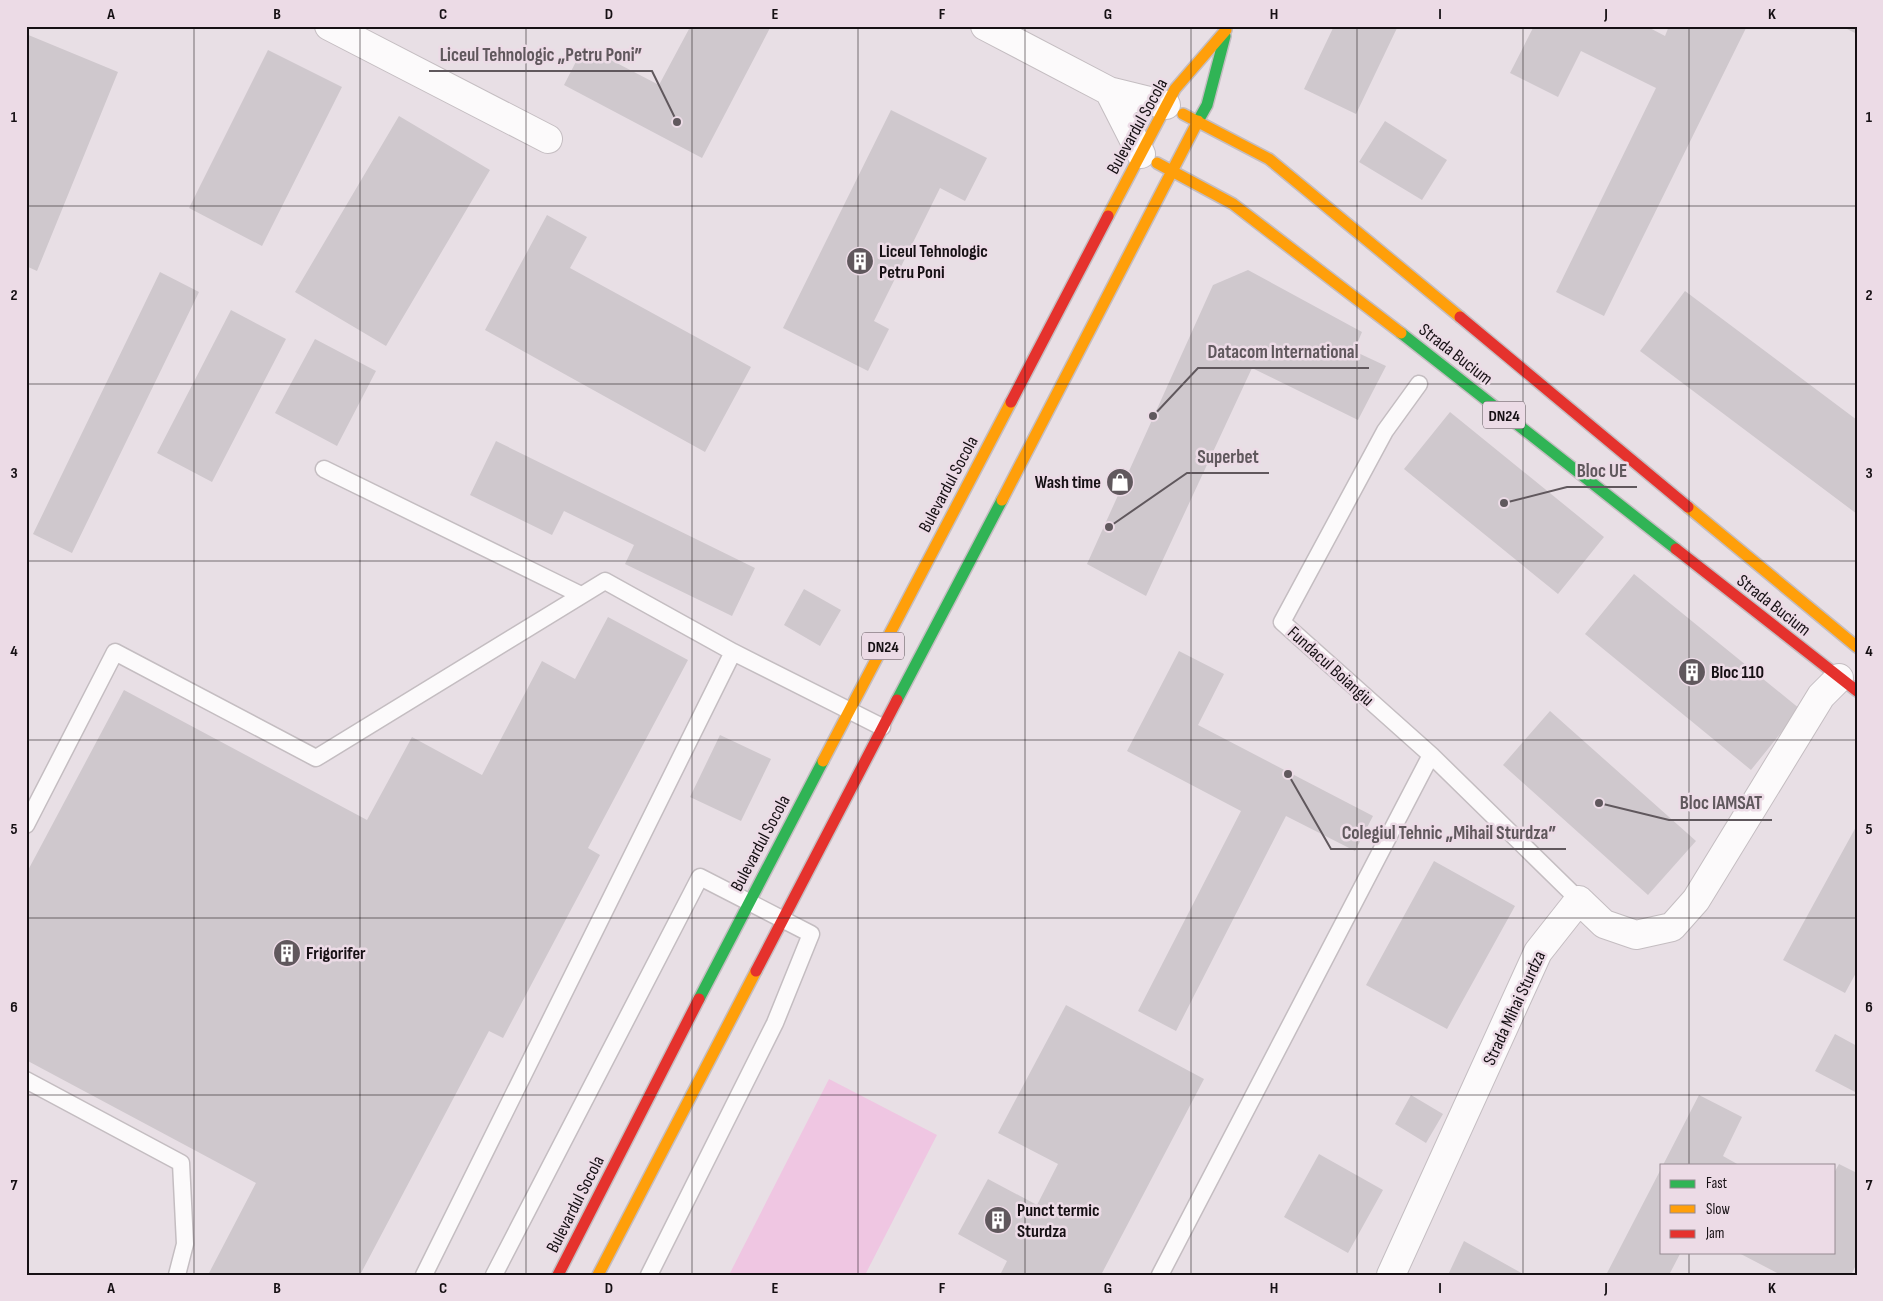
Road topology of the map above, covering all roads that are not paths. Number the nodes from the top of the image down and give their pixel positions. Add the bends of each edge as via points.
1 (329, 26) edge
2 (985, 26) edge
3 (1109, 91) junction
4 (1166, 105) junction
5 (1198, 122) junction
6 (548, 139) dead end
7 (1141, 154) junction
8 (1172, 171) junction
9 (1419, 384) dead end
10 (324, 469) dead end
11 (581, 595) junction
12 (1857, 647) edge
13 (733, 652) junction
14 (1852, 686) edge
15 (849, 711) junction
16 (882, 727) junction
17 (1431, 755) junction
18 (26, 825) edge
19 (1579, 900) junction
20 (749, 902) junction
21 (781, 919) junction
22 (26, 1080) edge
23 (177, 1275) edge
24 (424, 1275) edge
25 (494, 1275) edge
26 (558, 1275) edge
27 (598, 1275) edge
28 (649, 1275) edge
29 (1160, 1275) edge
30 (1391, 1275) edge

1 - 6 street
2 - 3 street
3 - 4 street
3 - 7 street
4 - 5 main road, Strada Bucium / DN24
4 - 5 main road, Bulevardul Socola / DN24 via 1175,89 1226,30 1207,105
4 - 7 main road, Bulevardul Socola / DN24
5 - 8 main road, Bulevardul Socola / DN24
5 - 12 main road, Strada Bucium / DN24 via 1269,160
7 - 8 main road, Strada Bucium / DN24
7 - 15 main road, Bulevardul Socola / DN24
8 - 14 main road, Strada Bucium / DN24 via 1232,204 1264,228
8 - 16 main road, Bulevardul Socola / DN24
9 - 17 lane, Fundacul Boiangiu via 1385,431 1282,622
10 - 11 lane
11 - 13 lane via 605,582
11 - 18 lane via 316,758 115,652
13 - 15 lane
13 - 24 lane
14 - 19 street via 1821,696 1696,900 1672,927 1636,935 1604,924
15 - 16 lane
15 - 20 main road, Bulevardul Socola / DN24
16 - 21 main road, Bulevardul Socola / DN24
17 - 19 lane, Fundacul Boiangiu
17 - 29 lane
19 - 30 street, Strada Mihai Sturdza via 1538,952
20 - 21 lane
20 - 25 lane via 700,876
20 - 26 main road, Bulevardul Socola / DN24
21 - 27 main road, Bulevardul Socola / DN24
21 - 28 lane via 810,934 775,1023
22 - 23 lane via 182,1163 185,1244

